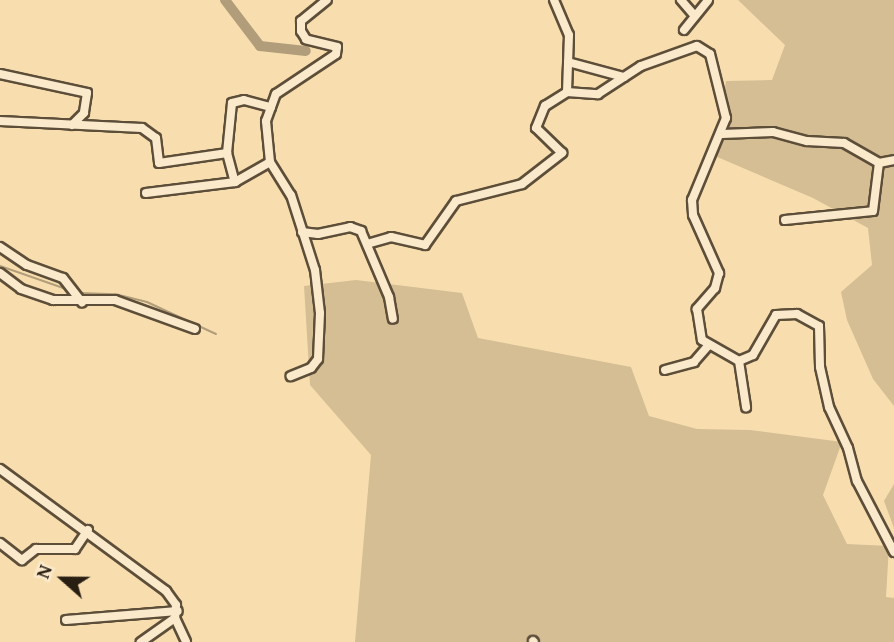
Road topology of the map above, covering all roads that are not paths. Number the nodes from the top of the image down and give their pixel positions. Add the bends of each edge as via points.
1 (327, 0) edge
2 (554, 0) edge
3 (681, 0) edge
4 (708, 0) edge
5 (695, 16) junction
6 (684, 30) dead end
7 (568, 61) junction
8 (0, 74) edge
9 (624, 77) junction
10 (567, 92) junction
11 (271, 107) junction
12 (0, 121) edge
13 (72, 125) junction
14 (722, 134) junction
15 (228, 153) junction
16 (894, 160) edge
17 (270, 162) junction
18 (879, 163) junction
19 (235, 182) junction
20 (146, 193) dead end
21 (785, 220) dead end
22 (302, 232) junction
23 (367, 244) junction
24 (0, 247) edge
25 (0, 273) edge
26 (82, 302) junction
27 (393, 319) dead end
28 (195, 329) dead end
29 (707, 347) junction
30 (738, 361) junction
31 (665, 370) dead end
32 (291, 376) dead end
33 (746, 407) dead end
34 (0, 469) edge
35 (88, 530) junction
36 (0, 542) edge
37 (894, 552) edge
38 (177, 615) junction
39 (66, 620) dead end
40 (141, 642) edge
41 (186, 642) edge

1 - 11 street via 301,21 301,31 306,39 337,47 336,54 275,94
2 - 7 street via 569,35
3 - 5 street
4 - 5 street
5 - 6 street
7 - 9 street
7 - 10 street
8 - 13 street via 88,93 84,113
9 - 10 street via 598,94
9 - 14 street via 697,46 710,54 726,117
10 - 23 street via 545,107 536,128 562,153 522,184 456,201 425,245 391,237
11 - 15 street via 244,100 232,103
11 - 17 street via 266,121
12 - 13 street
13 - 15 street via 142,128 156,138 159,163
14 - 18 street via 773,132 807,142 844,143
14 - 29 street via 692,200 693,215 719,273 715,288 697,309
15 - 19 street
16 - 18 street
17 - 19 street
17 - 22 street via 291,195
18 - 21 street via 873,211
19 - 20 street
22 - 23 street via 318,234 350,227 361,231
22 - 32 street via 315,270 320,313 318,359 311,368
23 - 27 street
24 - 26 street via 27,265 63,278
25 - 26 street via 21,289 53,300
26 - 28 street via 115,300
29 - 30 street
29 - 31 street via 694,362
30 - 33 street
30 - 37 street via 753,355 776,315 797,314 819,327 820,367 829,407 857,481
34 - 35 street
35 - 36 street via 75,549 36,550 22,560
35 - 38 street via 166,591
38 - 39 street
38 - 40 street
38 - 41 street

